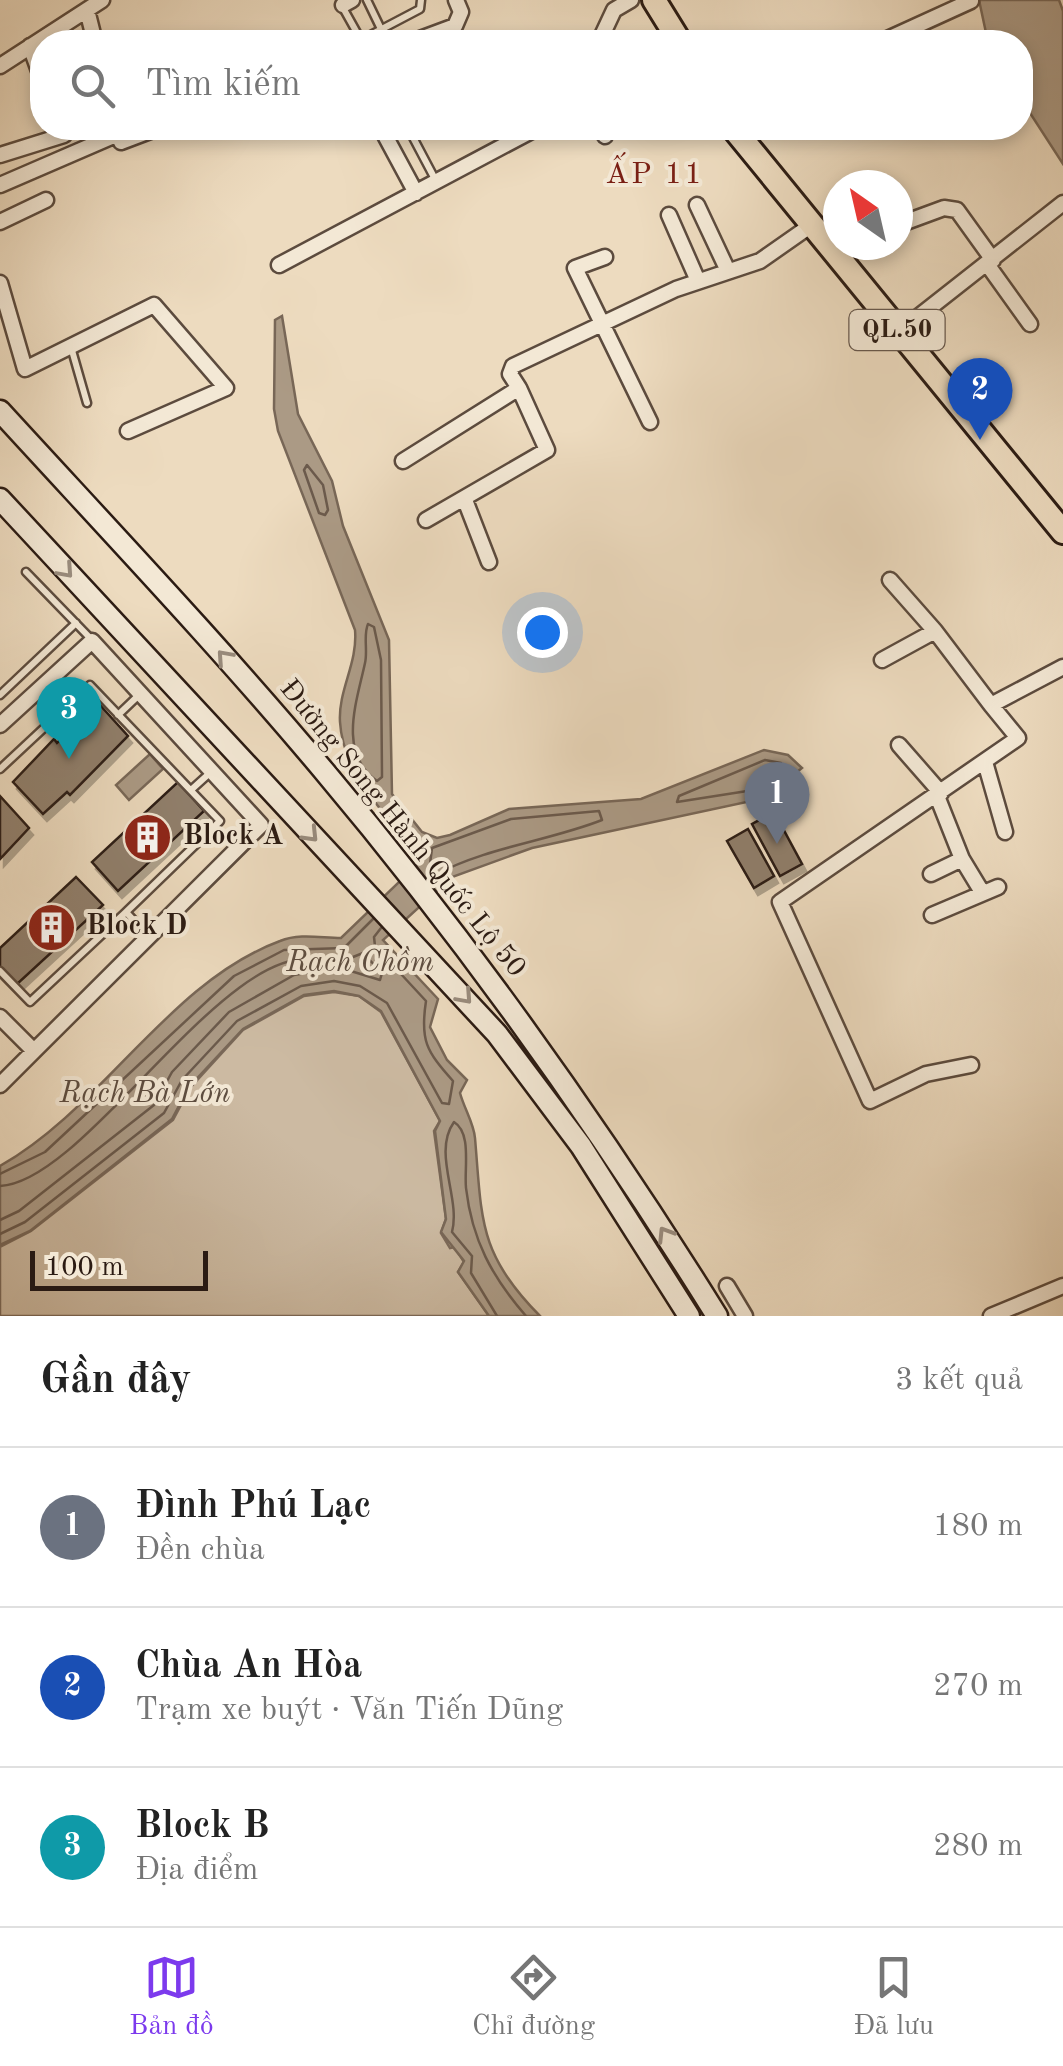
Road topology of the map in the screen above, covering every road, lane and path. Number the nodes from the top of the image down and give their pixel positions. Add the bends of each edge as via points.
1 (102, 0) edge
2 (367, 0) edge
3 (421, 0) edge
4 (456, 0) edge
5 (632, 0) edge
6 (654, 0) edge
7 (971, 2) edge
8 (347, 3) edge
9 (88, 10) junction
10 (382, 28) junction
11 (56, 30) edge
12 (92, 30) edge
13 (356, 30) edge
14 (377, 30) edge
15 (444, 30) edge
16 (605, 30) edge
17 (673, 30) edge
18 (908, 30) edge
19 (30, 46) edge
20 (0, 66) edge
21 (49, 140) edge
22 (99, 140) edge
23 (387, 140) edge
24 (414, 140) edge
25 (515, 140) edge
26 (742, 140) edge
27 (0, 156) edge
28 (437, 182) junction
29 (0, 186) edge
30 (416, 193) junction
31 (46, 200) dead end
32 (1063, 203) edge
33 (697, 205) dead end
34 (669, 216) dead end
35 (913, 219) edge
36 (0, 222) edge
37 (810, 226) junction
38 (605, 256) dead end
39 (990, 262) junction
40 (278, 265) dead end
41 (728, 271) junction
42 (698, 281) junction
43 (0, 283) edge
44 (603, 323) junction
45 (1030, 324) dead end
46 (898, 332) junction
47 (71, 346) junction
48 (518, 388) junction
49 (86, 402) dead end
50 (0, 411) edge
51 (650, 422) dead end
52 (128, 431) dead end
53 (403, 461) dead end
54 (0, 499) edge
55 (465, 500) junction
56 (426, 520) dead end
57 (1063, 532) edge
58 (489, 562) dead end
59 (26, 572) dead end
60 (890, 580) dead end
61 (76, 623) junction
62 (934, 631) junction
63 (92, 642) junction
64 (882, 660) dead end
65 (1063, 666) edge
66 (141, 693) junction
67 (0, 695) edge
68 (991, 705) junction
69 (118, 714) junction
70 (0, 725) edge
71 (899, 746) dead end
72 (984, 762) junction
73 (0, 769) edge
74 (213, 770) junction
75 (191, 790) junction
76 (939, 794) junction
77 (1004, 832) dead end
78 (962, 859) junction
79 (931, 874) dead end
80 (998, 888) dead end
81 (982, 892) junction
82 (126, 912) junction
83 (932, 915) dead end
84 (150, 938) junction
85 (2, 976) edge
86 (0, 1017) edge
87 (34, 1051) junction
88 (971, 1066) dead end
89 (0, 1085) edge
90 (728, 1286) dead end
91 (1063, 1286) edge
92 (689, 1316) edge
93 (717, 1316) edge
94 (745, 1316) edge
95 (990, 1316) edge

1 - 9 street
2 - 10 lane
3 - 10 lane via 420,9
4 - 15 street via 461,12 455,26
5 - 16 street via 614,10
6 - 17 highway
7 - 18 street
8 - 13 lane
9 - 11 street
9 - 12 street
10 - 14 lane
19 - 20 street
21 - 27 street
22 - 29 street
23 - 30 street
24 - 28 lane
25 - 28 street
26 - 37 highway, QL.50
28 - 30 street
30 - 40 street
31 - 36 street
32 - 39 street
33 - 41 street
34 - 42 street
35 - 39 street via 957,210
37 - 41 street via 760,261
37 - 46 highway, QL.50
38 - 44 street via 576,268
39 - 45 street
39 - 46 street
41 - 42 street
42 - 44 street
43 - 47 street via 24,369
44 - 48 street via 513,366
44 - 51 street
46 - 57 highway, QL.50
47 - 49 lane
47 - 52 street via 154,305 226,388
48 - 53 street
48 - 55 street via 547,450
93 -> 50 main road, Đường Song Hành Quốc Lộ 50 via 576,1096 400,864 275,713
54 -> 92 main road, Đường Song Hành Quốc Lộ 50 via 474,1008 540,1089
55 - 56 street
55 - 58 street
59 - 61 lane
60 - 62 street
61 - 63 lane
61 - 67 lane
62 - 64 street
62 - 68 street
63 - 66 street
63 - 70 street
65 - 68 street
66 - 69 lane
66 - 74 street
68 - 72 street via 1018,738
69 - 73 lane via 90,685
69 - 75 lane
71 - 76 street
72 - 76 street
72 - 77 street
74 - 75 lane
74 - 84 street via 262,826
75 - 82 lane via 220,820
76 - 78 street
76 - 88 street via 780,902 870,1101 926,1074
78 - 79 street
78 - 81 street
80 - 81 street
81 - 83 street
82 - 84 lane
82 - 85 lane via 30,1002
84 - 87 street
86 - 87 street
87 - 89 street
90 - 94 street
91 - 95 street

